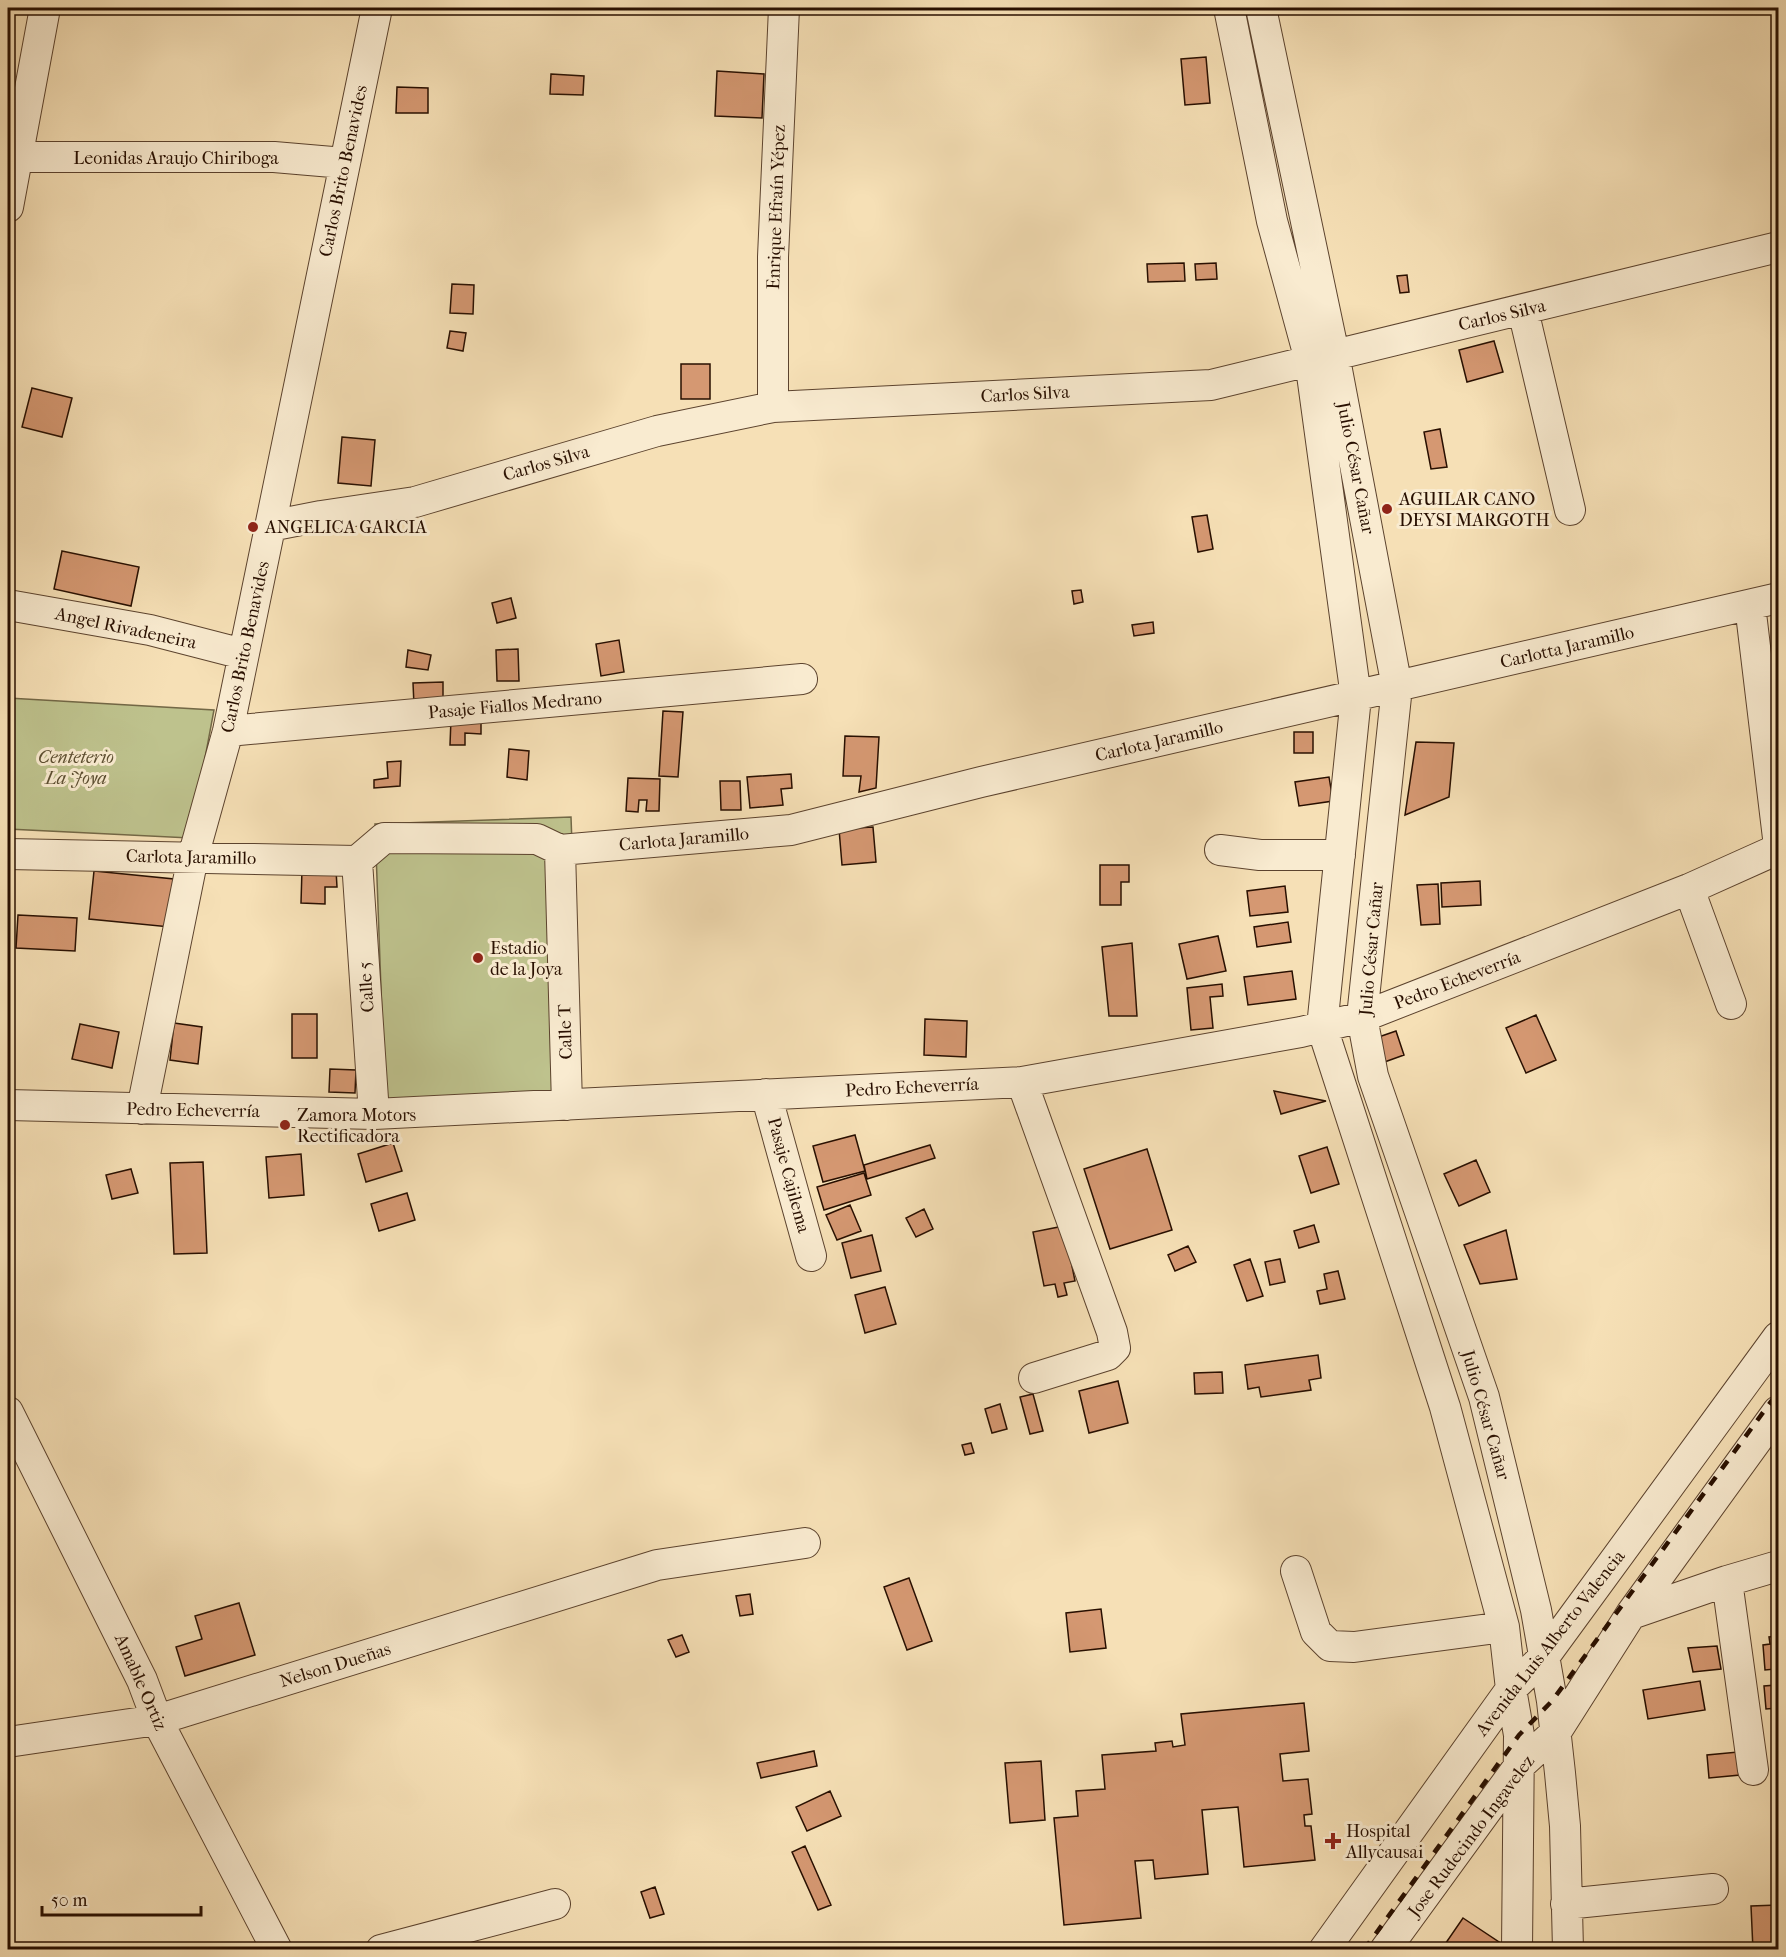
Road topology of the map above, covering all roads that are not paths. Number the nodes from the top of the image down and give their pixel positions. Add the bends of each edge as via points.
1 (45, 8) edge
2 (376, 8) edge
3 (784, 8) edge
4 (1229, 8) edge
5 (1261, 8) edge
6 (12, 157) edge
7 (344, 163) junction
8 (8, 207) edge
9 (1779, 247) edge
10 (1523, 310) junction
11 (1322, 357) junction
12 (773, 407) junction
13 (1570, 510) dead end
14 (270, 526) junction
15 (1764, 601) edge
16 (8, 605) edge
17 (243, 654) junction
18 (802, 679) dead end
19 (1397, 687) junction
20 (1356, 697) junction
21 (228, 732) junction
22 (1779, 838) edge
23 (1779, 849) edge
24 (560, 850) junction
25 (1220, 850) dead end
26 (8, 854) edge
27 (1340, 855) junction
28 (193, 857) junction
29 (357, 861) junction
30 (1689, 889) junction
31 (1731, 1004) dead end
32 (1362, 1017) junction
33 (1322, 1027) junction
34 (1022, 1082) junction
35 (766, 1094) junction
36 (567, 1105) junction
37 (8, 1106) edge
38 (142, 1109) junction
39 (374, 1114) junction
40 (811, 1256) dead end
41 (1779, 1337) edge
42 (1034, 1378) dead end
43 (1779, 1411) edge
44 (8, 1412) edge
45 (805, 1543) dead end
46 (1779, 1566) edge
47 (1296, 1571) dead end
48 (1727, 1581) junction
49 (1631, 1614) junction
50 (1504, 1627) junction
51 (1544, 1657) junction
52 (1510, 1689) junction
53 (157, 1720) junction
54 (1556, 1732) junction
55 (8, 1742) edge
56 (1519, 1766) junction
57 (1753, 1770) dead end
58 (1713, 1889) dead end
59 (555, 1904) dead end
60 (1566, 1904) junction
61 (277, 1950) edge
62 (381, 1950) edge
63 (1324, 1950) edge
64 (1385, 1950) edge
65 (1517, 1950) edge
66 (1568, 1950) edge

1 - 6 street
2 - 7 street, Carlos Brito Benavides
3 - 12 street, Enrique Efraín Yépez via 773,257
4 - 11 street, Julio César Cañar via 1272,221
5 - 11 street, Julio César Cañar
6 - 7 street, Leonidas Araujo Chiriboga via 274,156
6 - 8 street
7 - 14 street, Carlos Brito Benavides
9 - 10 street, Carlos Silva
10 - 11 street, Carlos Silva
10 - 13 street
11 - 12 street, Carlos Silva via 1211,385
11 - 19 street, Julio César Cañar
11 - 20 street, Julio César Cañar
12 - 14 street, Carlos Silva via 657,431 416,502
14 - 17 street, Carlos Brito Benavides
15 - 19 street, Carlotta Jaramillo
15 - 22 street
16 - 17 street, Angel Rivadeneira via 150,630
17 - 21 street, Carlos Brito Benavides
18 - 21 street, Pasaje Fiallos Medrano
19 - 20 street, Carlotta Jaramillo
19 - 32 street, Julio César Cañar
20 - 24 street, Carlota Jaramillo via 981,782 791,830
20 - 27 street, Julio César Cañar
21 - 28 street, Carlos Brito Benavides
23 - 30 street, Pedro Echeverría
24 - 29 street, Carlota Jaramillo via 537,839 384,838
24 - 36 street, Calle T
25 - 27 street
26 - 28 street, Carlota Jaramillo
27 - 33 street, Julio César Cañar
28 - 29 street, Carlota Jaramillo
28 - 38 street, Carlos Brito Benavides
29 - 39 street, Calle 5
30 - 31 street
30 - 32 street, Pedro Echeverría
32 - 33 street, Pedro Echeverría
32 - 51 street, Julio César Cañar via 1373,1076 1484,1397
33 - 34 street, Pedro Echeverría
33 - 50 street, Julio César Cañar via 1445,1407
34 - 35 street, Pedro Echeverría
34 - 42 street via 1115,1348 1108,1355
35 - 36 street, Pedro Echeverría
35 - 40 street, Pasaje Cajilema
36 - 39 street, Pedro Echeverría
37 - 38 street, Pedro Echeverría
38 - 39 street, Pedro Echeverría
41 - 51 street, Avenida Luis Alberto Valencia
43 - 49 street, Jose Rudecindo Ingavelez
44 - 53 street, Amable Ortiz via 142,1680
45 - 53 street, Nelson Dueñas via 657,1565
46 - 48 street
47 - 50 street via 1316,1632 1329,1646 1354,1647
48 - 49 street
48 - 57 street
49 - 54 street, Jose Rudecindo Ingavelez
50 - 52 street, Julio César Cañar
51 - 52 street, Avenida Luis Alberto Valencia
51 - 54 street, Julio César Cañar
52 - 56 street, Julio César Cañar via 1520,1735
52 - 63 street, Avenida Luis Alberto Valencia
53 - 55 street, Nelson Dueñas
53 - 61 street, Amable Ortiz
54 - 56 street, Jose Rudecindo Ingavelez
54 - 60 street, Julio César Cañar via 1565,1826
56 - 64 street, Jose Rudecindo Ingavelez
56 - 65 street, Julio César Cañar
58 - 60 street
59 - 62 street
60 - 66 street, Julio César Cañar

